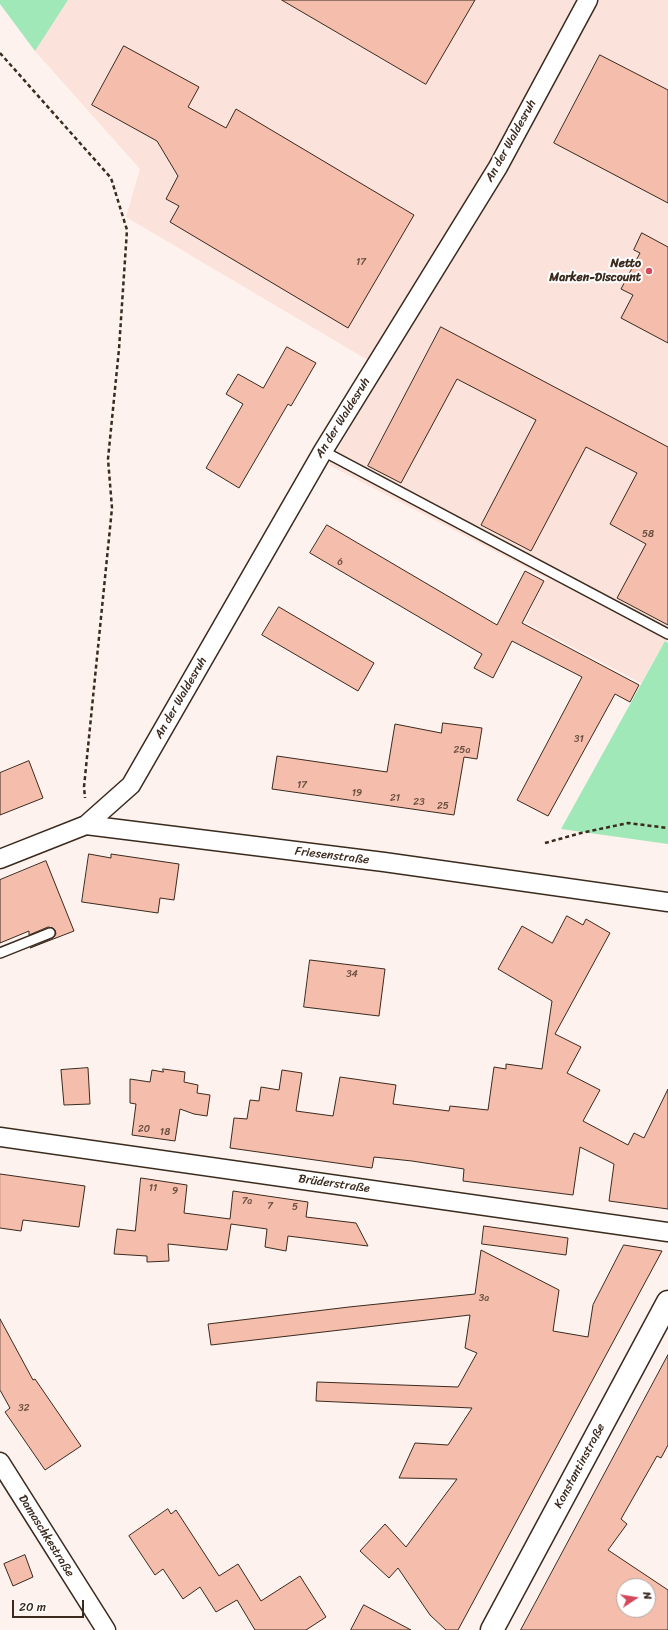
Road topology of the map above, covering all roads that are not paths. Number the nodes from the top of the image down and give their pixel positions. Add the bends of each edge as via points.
1 (588, 0) edge
2 (323, 451) junction
3 (668, 634) edge
4 (86, 825) junction
5 (0, 859) edge
6 (668, 902) edge
7 (50, 932) dead end
8 (0, 953) edge
9 (0, 1138) edge
10 (668, 1232) edge
11 (668, 1302) edge
12 (0, 1462) edge
13 (106, 1630) edge
14 (492, 1630) edge

1 - 2 street, An der Waldesruh via 498,167
2 - 3 lane
2 - 4 street, An der Waldesruh via 132,785
4 - 5 street, Friesenstraße
4 - 6 street, Friesenstraße via 384,862
7 - 8 lane
9 - 10 street, Brüderstraße
11 - 14 street, Konstantinstraße
12 - 13 street, Damaschkestraße

